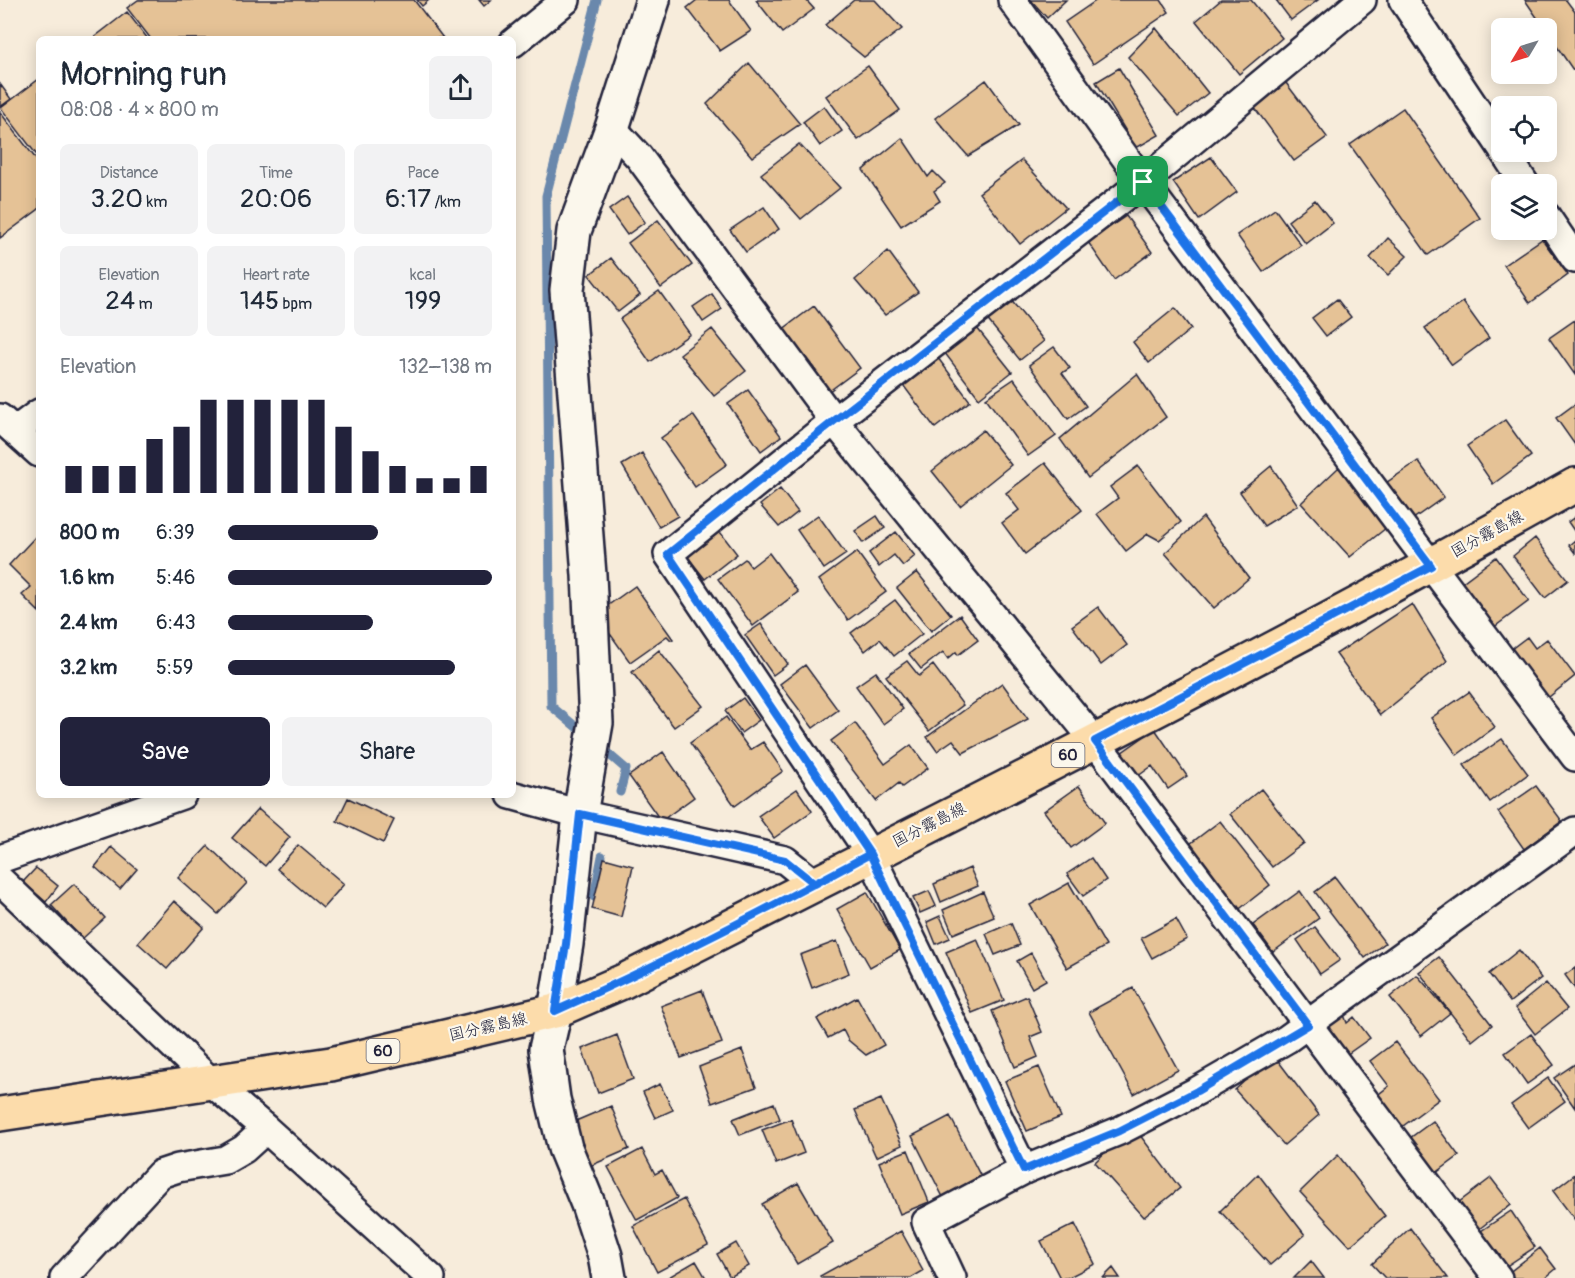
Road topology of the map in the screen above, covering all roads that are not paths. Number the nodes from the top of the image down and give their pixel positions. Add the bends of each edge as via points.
1 (566, 0) edge
2 (653, 0) edge
3 (1012, 0) edge
4 (1362, 0) edge
5 (1403, 0) edge
6 (516, 41) edge
7 (612, 129) junction
8 (1491, 132) edge
9 (1143, 182) junction
10 (1557, 232) edge
11 (1575, 259) edge
12 (36, 414) edge
13 (834, 421) junction
14 (8, 424) edge
15 (36, 450) edge
16 (1575, 485) edge
17 (1431, 566) junction
18 (1095, 741) junction
19 (1575, 757) edge
20 (516, 795) edge
21 (173, 798) edge
22 (583, 799) junction
23 (1575, 831) edge
24 (870, 854) junction
25 (0, 859) edge
26 (0, 880) edge
27 (815, 884) junction
28 (555, 1011) junction
29 (1308, 1025) junction
30 (210, 1081) junction
31 (0, 1114) edge
32 (267, 1129) junction
33 (1024, 1170) junction
34 (64, 1278) edge
35 (431, 1278) edge
36 (609, 1278) edge
37 (952, 1278) edge
38 (1498, 1278) edge

1 - 6 street
2 - 7 street
3 - 9 street
4 - 9 street
5 - 8 street
7 - 13 street via 639,157
7 - 22 street via 574,231 567,290 596,723
9 - 13 street
9 - 17 street
10 - 11 street
12 - 14 street
13 - 18 street
13 - 24 street via 668,554
14 - 15 street
16 - 17 main road, 国分霧島線 / 60
17 - 18 main road, 国分霧島線 / 60
17 - 19 street
18 - 24 main road, 国分霧島線 / 60
18 - 29 street
20 - 22 street
21 - 25 street
22 - 27 street via 785,860
22 - 28 street
23 - 29 street
24 - 27 main road, 国分霧島線 / 60
24 - 33 street
26 - 30 street
27 - 28 main road, 国分霧島線 / 60 via 624,981
28 - 30 main road, 国分霧島線 / 60 via 331,1064
28 - 36 street via 546,1049 553,1099 565,1148 588,1204
29 - 33 street via 1139,1121
29 - 38 street
30 - 31 main road, 国分霧島線 / 60
30 - 32 street
32 - 34 street via 225,1160 160,1174
32 - 35 street
33 - 37 street via 926,1222

